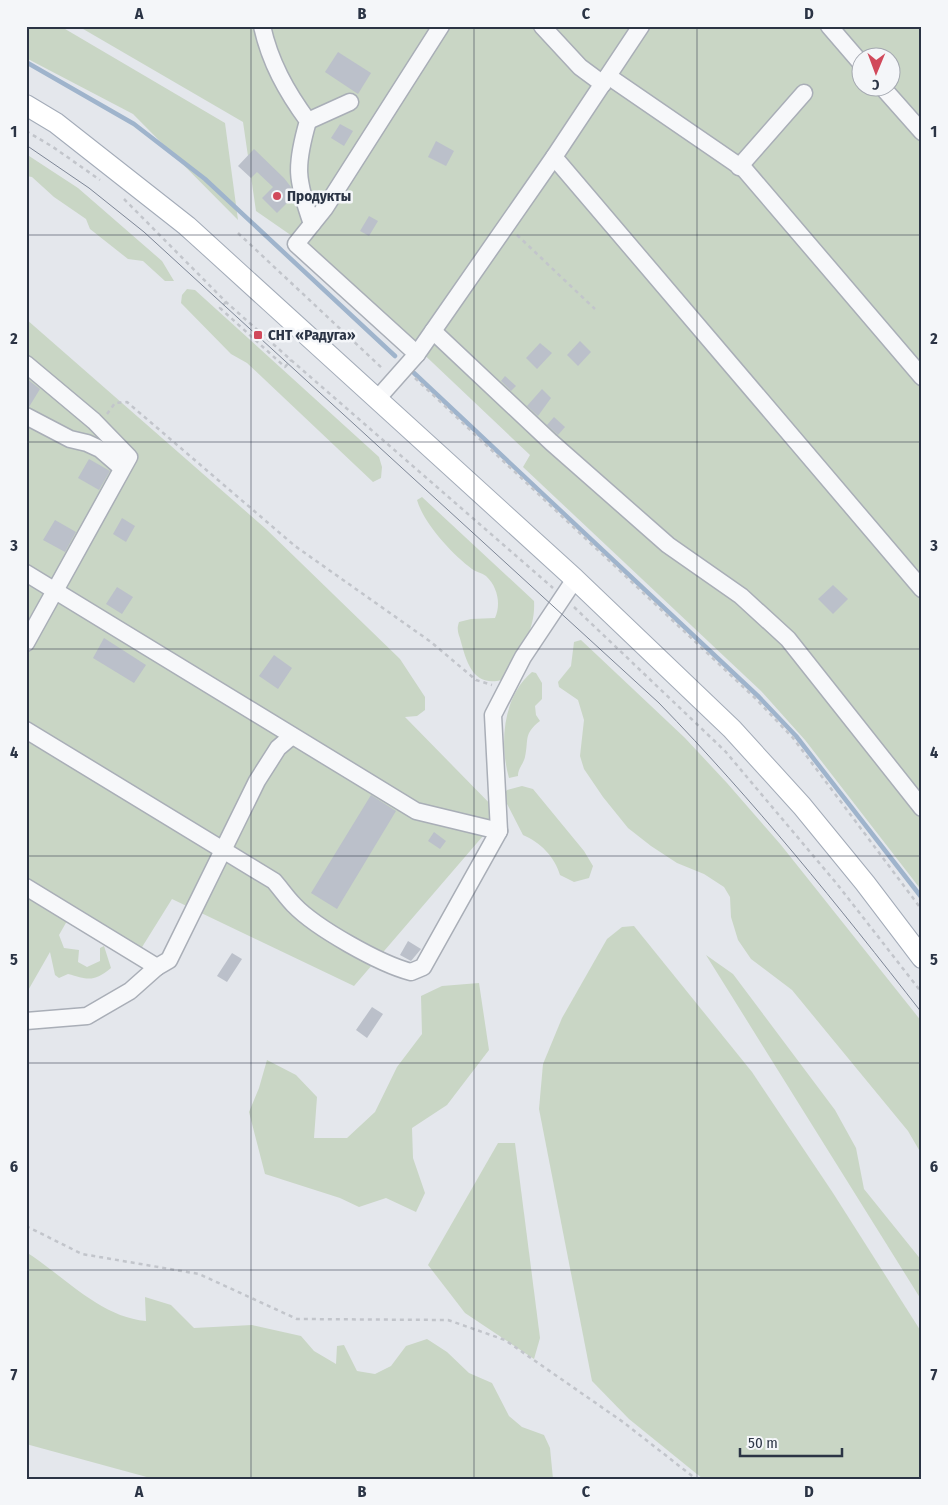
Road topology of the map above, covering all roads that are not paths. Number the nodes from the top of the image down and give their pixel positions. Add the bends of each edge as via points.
1 (262, 26) edge
2 (442, 26) edge
3 (542, 26) edge
4 (641, 26) edge
5 (829, 26) edge
6 (850, 50) edge
7 (605, 80) junction
8 (804, 93) dead end
9 (892, 98) edge
10 (350, 102) dead end
11 (26, 105) edge
12 (308, 121) junction
13 (922, 132) edge
14 (554, 157) junction
15 (739, 167) junction
16 (312, 224) junction
17 (433, 330) junction
18 (417, 354) junction
19 (26, 364) edge
20 (922, 377) edge
21 (378, 398) junction
22 (26, 416) edge
23 (122, 468) junction
24 (26, 573) edge
25 (575, 579) junction
26 (922, 589) edge
27 (56, 590) junction
28 (26, 643) edge
29 (26, 730) edge
30 (292, 736) junction
31 (922, 808) edge
32 (499, 831) junction
33 (223, 849) junction
34 (26, 887) edge
35 (922, 958) edge
36 (157, 967) junction
37 (26, 1021) edge

1 - 12 street via 268,53
2 - 16 street
3 - 7 street via 580,67
4 - 7 street
5 - 6 street
7 - 14 street
7 - 15 street
8 - 15 street
9 - 13 street
10 - 12 street
11 - 21 main road via 64,129 187,226
12 - 16 street via 298,174 299,189
14 - 17 street
14 - 26 street
15 - 20 street via 745,170
16 - 18 street via 296,244
17 - 18 street
17 - 31 street via 551,442 668,545 741,596 788,639
18 - 21 street
19 - 23 street via 98,425 129,457
21 - 25 main road
22 - 23 street via 70,439 87,442
23 - 27 street
24 - 27 street
25 - 32 street via 523,657 494,715
25 - 35 main road via 732,729 809,814
27 - 28 street
27 - 30 street
29 - 33 street
30 - 32 street via 416,811
30 - 33 street via 278,748 265,767
32 - 33 street via 422,967 411,972 391,967 331,932 295,906 274,881
33 - 36 street via 174,953
34 - 36 street
36 - 37 street via 130,991 87,1016

